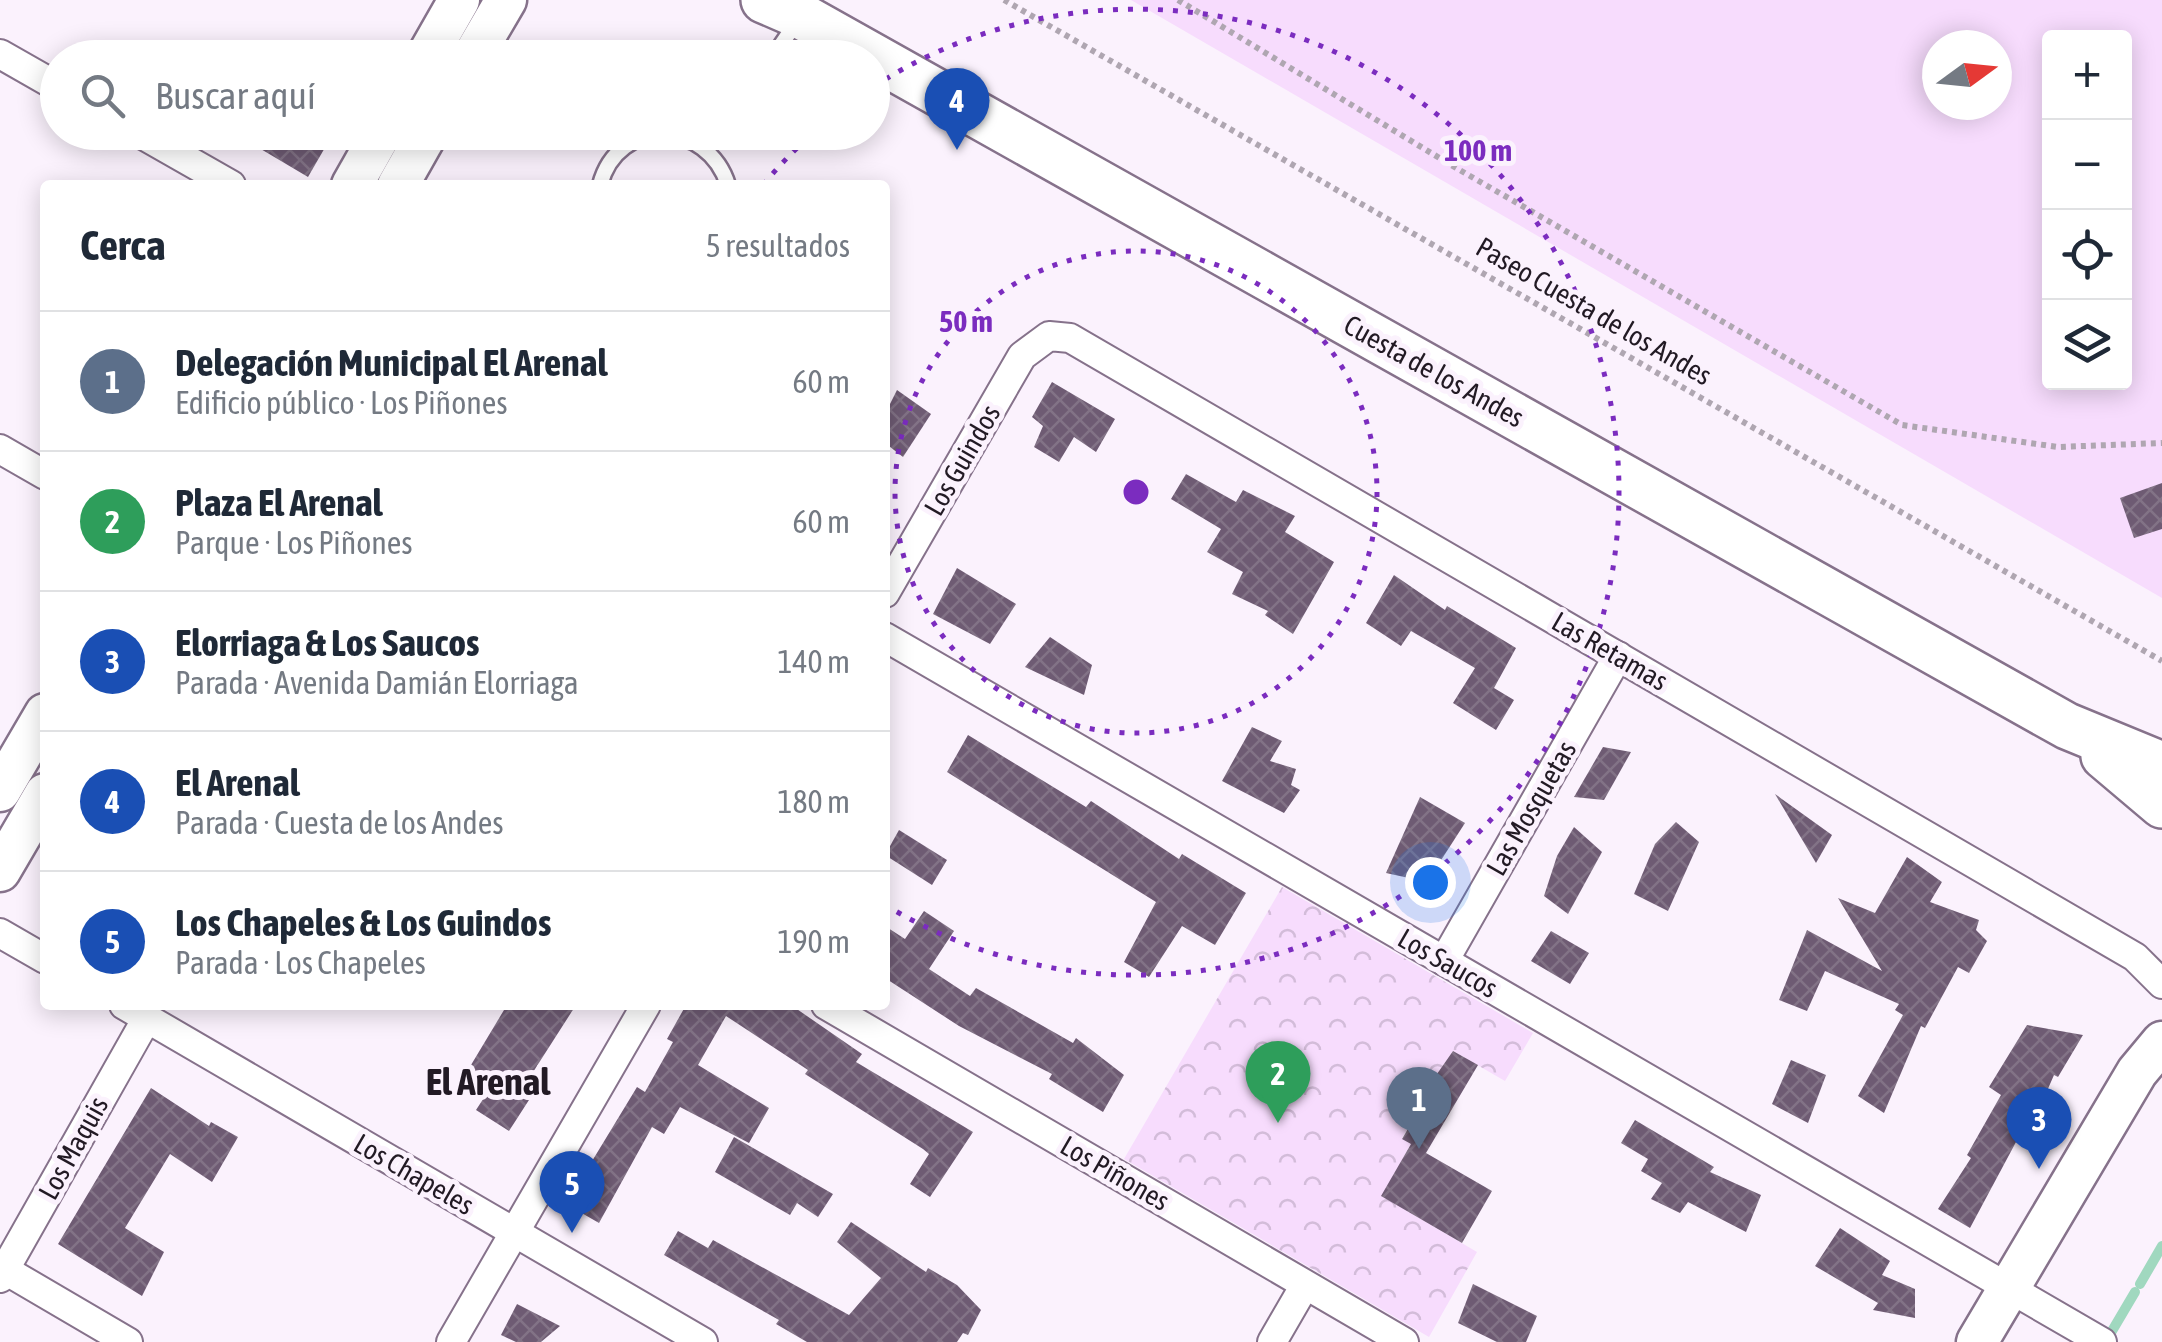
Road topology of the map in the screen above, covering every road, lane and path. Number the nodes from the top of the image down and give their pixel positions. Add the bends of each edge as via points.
1 (459, 0) edge
2 (506, 0) edge
3 (1004, 0) edge
4 (1178, 0) edge
5 (781, 5) edge
6 (436, 40) edge
7 (483, 40) edge
8 (775, 40) edge
9 (843, 40) edge
10 (0, 54) edge
11 (890, 66) edge
12 (40, 77) edge
13 (170, 150) edge
14 (372, 150) edge
15 (418, 150) edge
16 (619, 150) edge
17 (706, 150) edge
18 (222, 180) edge
19 (355, 180) edge
20 (401, 180) edge
21 (603, 180) edge
22 (726, 180) edge
23 (1049, 336) joint
24 (2162, 442) edge
25 (0, 449) edge
26 (40, 472) edge
27 (890, 584) edge
28 (890, 640) edge
29 (1618, 656) junction
30 (2162, 661) edge
31 (40, 723) edge
32 (2068, 726) junction
33 (2162, 765) edge
34 (0, 791) edge
35 (40, 803) edge
36 (2162, 805) edge
37 (0, 871) edge
38 (0, 933) edge
39 (40, 956) edge
40 (1444, 960) junction
41 (2162, 984) edge
42 (643, 1010) edge
43 (835, 1010) edge
44 (136, 1012) edge
45 (2162, 1042) edge
46 (514, 1232) junction
47 (2, 1274) edge
48 (1305, 1284) junction
49 (2010, 1289) junction
50 (128, 1342) edge
51 (451, 1342) edge
52 (703, 1342) edge
53 (1272, 1342) edge
54 (1404, 1342) edge
55 (1977, 1342) edge
56 (2102, 1342) edge

1 - 6 street
2 - 7 street
3 - 30 path, Paseo Cuesta de los Andes
4 - 24 path via 1902,425 2058,447
5 - 8 lane
5 - 9 main road, Cuesta de los Andes
10 - 12 street
11 - 32 main road, Cuesta de los Andes
13 - 18 street
14 - 19 street
15 - 20 street
16 - 21 lane
17 - 22 lane
23 - 27 street, Los Guindos via 1022,356
23 - 29 street, Las Retamas via 1080,342
25 - 26 street
28 - 40 street, Los Saucos
29 - 40 street, Las Mosquetas
29 - 41 street, Las Retamas via 2135,957
31 - 34 street
32 - 33 main road, Cuesta de los Andes
32 - 36 main road, Cuesta de los Andes
35 - 37 street
38 - 39 street
40 - 49 street, Los Saucos
42 - 46 street
43 - 48 street, Los Piñones
44 - 46 street, Los Chapeles
44 - 47 street, Los Maquis
45 - 49 street via 2137,1072
46 - 51 street
46 - 52 street, Los Chapeles
47 - 50 street
48 - 53 street
48 - 54 street, Los Piñones
49 - 55 street
49 - 56 street, Los Saucos

